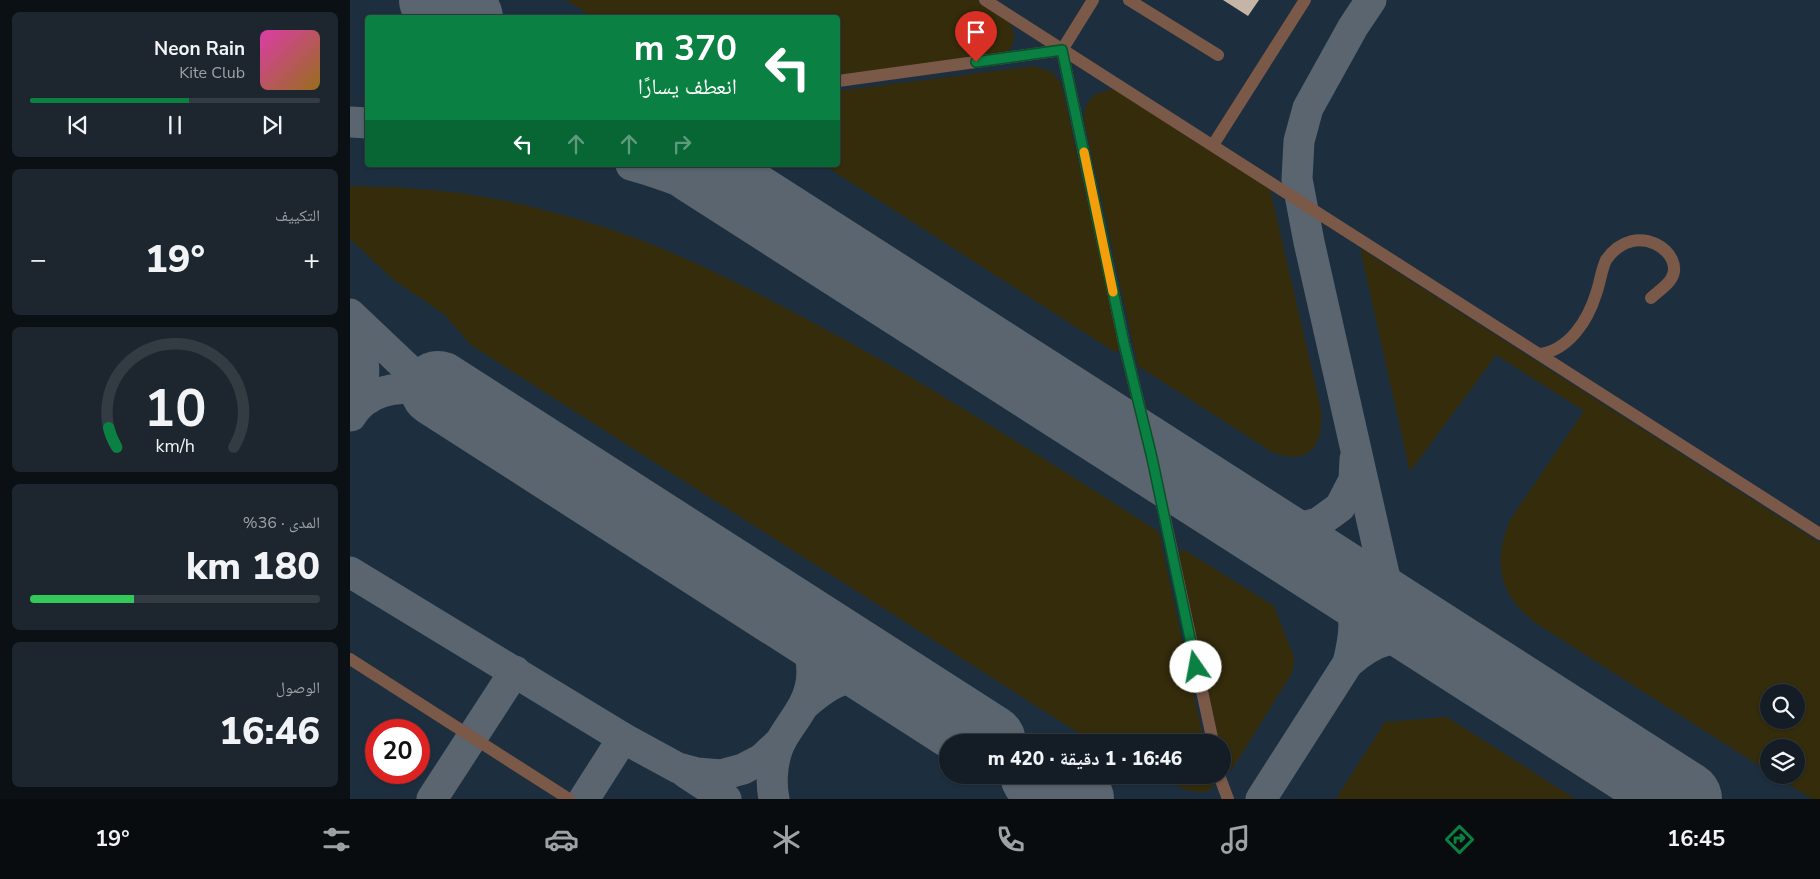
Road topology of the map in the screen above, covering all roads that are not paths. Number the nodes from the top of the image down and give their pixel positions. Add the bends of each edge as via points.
1 (985, 0) edge
2 (1093, 0) edge
3 (1129, 0) edge
4 (1305, 0) edge
5 (1062, 50) junction
6 (1218, 55) dead end
7 (840, 81) edge
8 (1213, 145) junction
9 (1651, 298) dead end
10 (1540, 354) junction
11 (1820, 534) edge
12 (350, 658) edge
13 (1211, 734) edge
14 (1223, 784) edge
15 (569, 799) edge
16 (1228, 799) edge

1 - 5 lane
2 - 5 lane
3 - 6 lane
4 - 8 lane
5 - 7 lane
5 - 8 lane
5 - 13 lane
8 - 10 lane
9 - 10 lane via 1670,281 1673,274 1668,255 1652,241 1637,240 1623,244 1606,260 1594,302 1578,329 1562,345
10 - 11 lane
12 - 15 lane
14 - 16 lane

